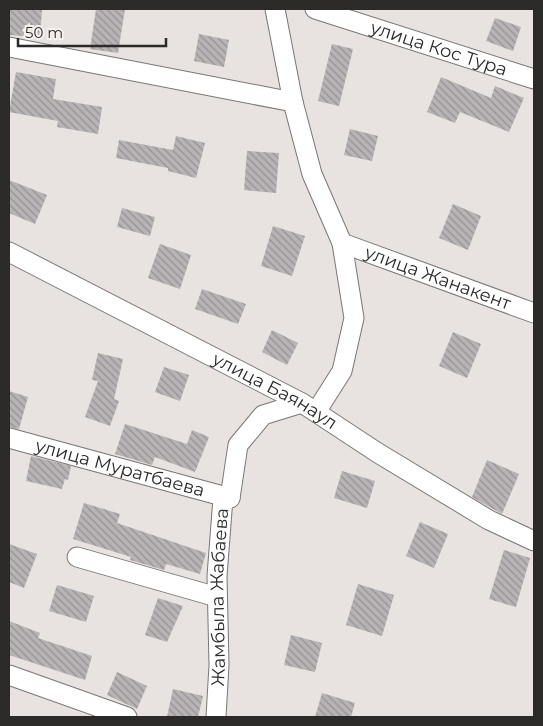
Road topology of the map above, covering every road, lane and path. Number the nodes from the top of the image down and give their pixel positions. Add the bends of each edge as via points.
1 (275, 9) edge
2 (315, 9) edge
3 (9, 47) edge
4 (534, 79) edge
5 (293, 102) junction
6 (342, 242) junction
7 (9, 252) edge
8 (534, 313) edge
9 (309, 408) junction
10 (9, 438) edge
11 (230, 498) junction
12 (534, 541) edge
13 (77, 557) dead end
14 (217, 597) junction
15 (9, 675) edge
16 (127, 717) edge
17 (216, 717) edge

1 - 5 street
2 - 4 street, улица Кос Тура
3 - 5 street
5 - 6 street via 312,174
6 - 8 street, улица Жанакент
6 - 9 street via 354,318 342,371
7 - 9 street, улица Баянаул
9 - 11 street, Жамбыла Жабаева via 263,415 238,445
9 - 12 street, улица Баянаул via 489,520
10 - 11 street, улица Муратбаева
11 - 14 street, Жамбыла Жабаева via 223,498
13 - 14 street
14 - 17 street, Жамбыла Жабаева via 219,665
15 - 16 street

